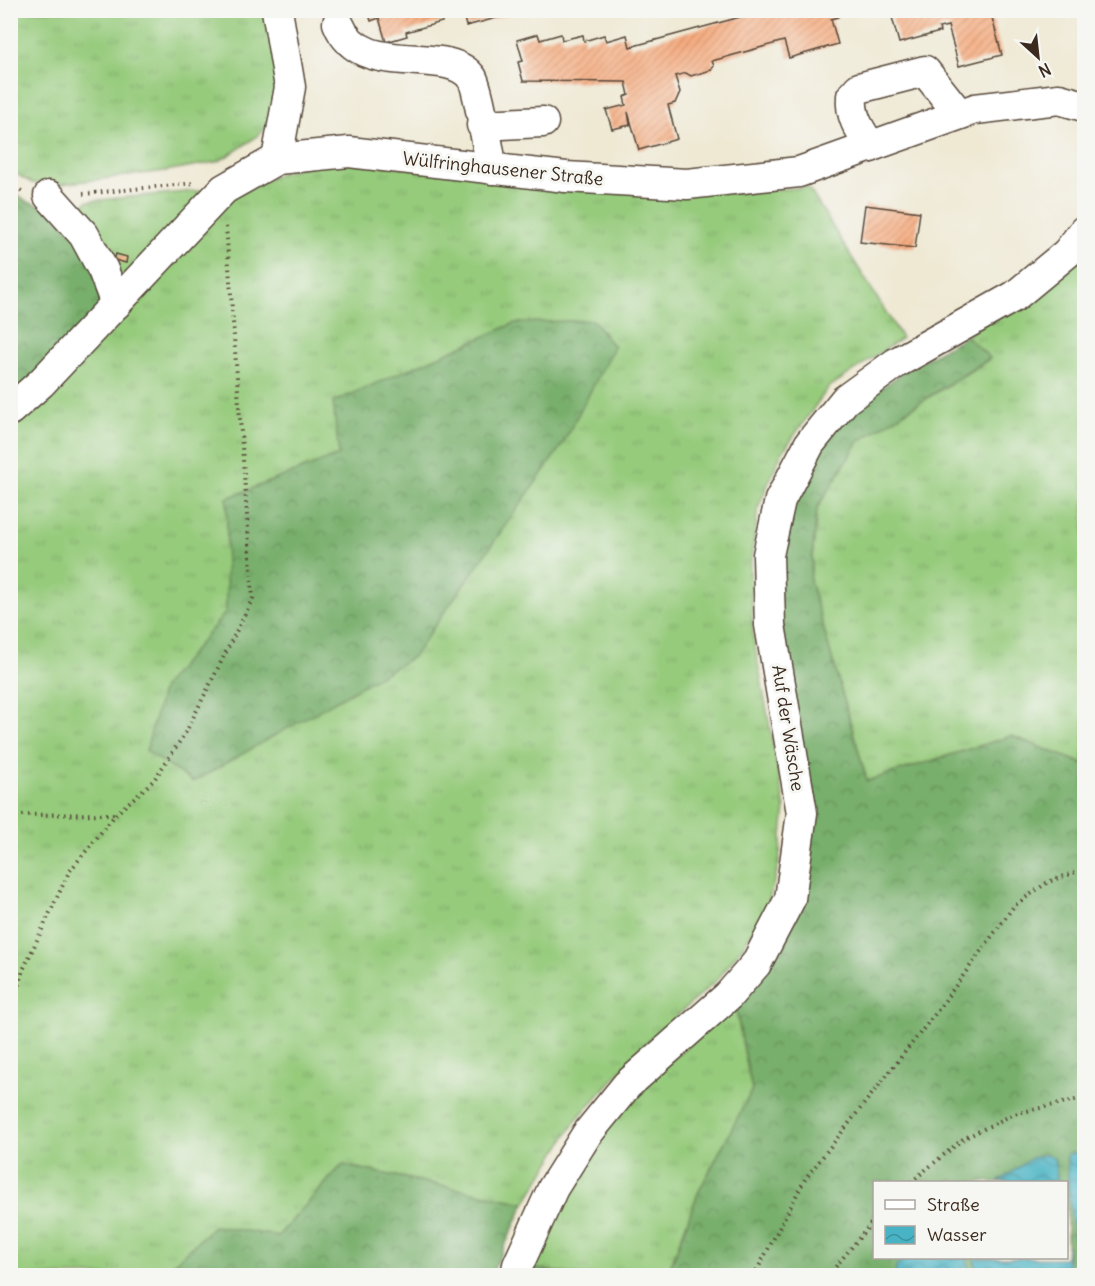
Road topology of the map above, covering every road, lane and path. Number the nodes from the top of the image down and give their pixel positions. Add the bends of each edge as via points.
1 (277, 10) edge
2 (338, 23) dead end
3 (1084, 106) edge
4 (959, 114) junction
5 (543, 122) dead end
6 (482, 125) junction
7 (871, 147) junction
8 (277, 159) junction
9 (492, 169) junction
10 (214, 185) junction
11 (49, 196) joint
12 (1084, 231) edge
13 (116, 304) junction
14 (10, 410) edge
15 (116, 813) junction
16 (10, 815) edge
17 (1084, 869) edge
18 (10, 1014) edge
19 (1084, 1098) edge
20 (912, 1181) edge
21 (873, 1221) edge
22 (516, 1275) edge
23 (754, 1275) edge
24 (828, 1275) edge

1 - 8 street via 290,87
2 - 6 street via 344,38 374,56 456,65 472,79
3 - 4 street, Wülfringhausener Straße via 1059,99
4 - 7 street, Wülfringhausener Straße
4 - 7 street via 925,71 860,88 852,96 851,108
5 - 6 street
6 - 9 street
7 - 9 street, Wülfringhausener Straße via 799,172 687,184
8 - 9 street, Wülfringhausener Straße via 349,152
8 - 10 street, Wülfringhausener Straße
10 - 11 path
10 - 13 street, Wülfringhausener Straße
10 - 15 path via 253,598 186,732 154,780
11 - 13 street via 84,235
12 - 22 street, Auf der Wäsche via 1066,253 1015,296 896,363 845,400 810,443 780,500 768,555 770,625 802,813 790,899 756,964 728,996 627,1085 587,1134 553,1188
13 - 14 street, Wülfringhausener Straße
15 - 16 path
15 - 18 path via 69,872 23,970
17 - 23 path via 1048,882 1014,906 805,1179
19 - 20 path via 1014,1114 963,1139
21 - 24 path

